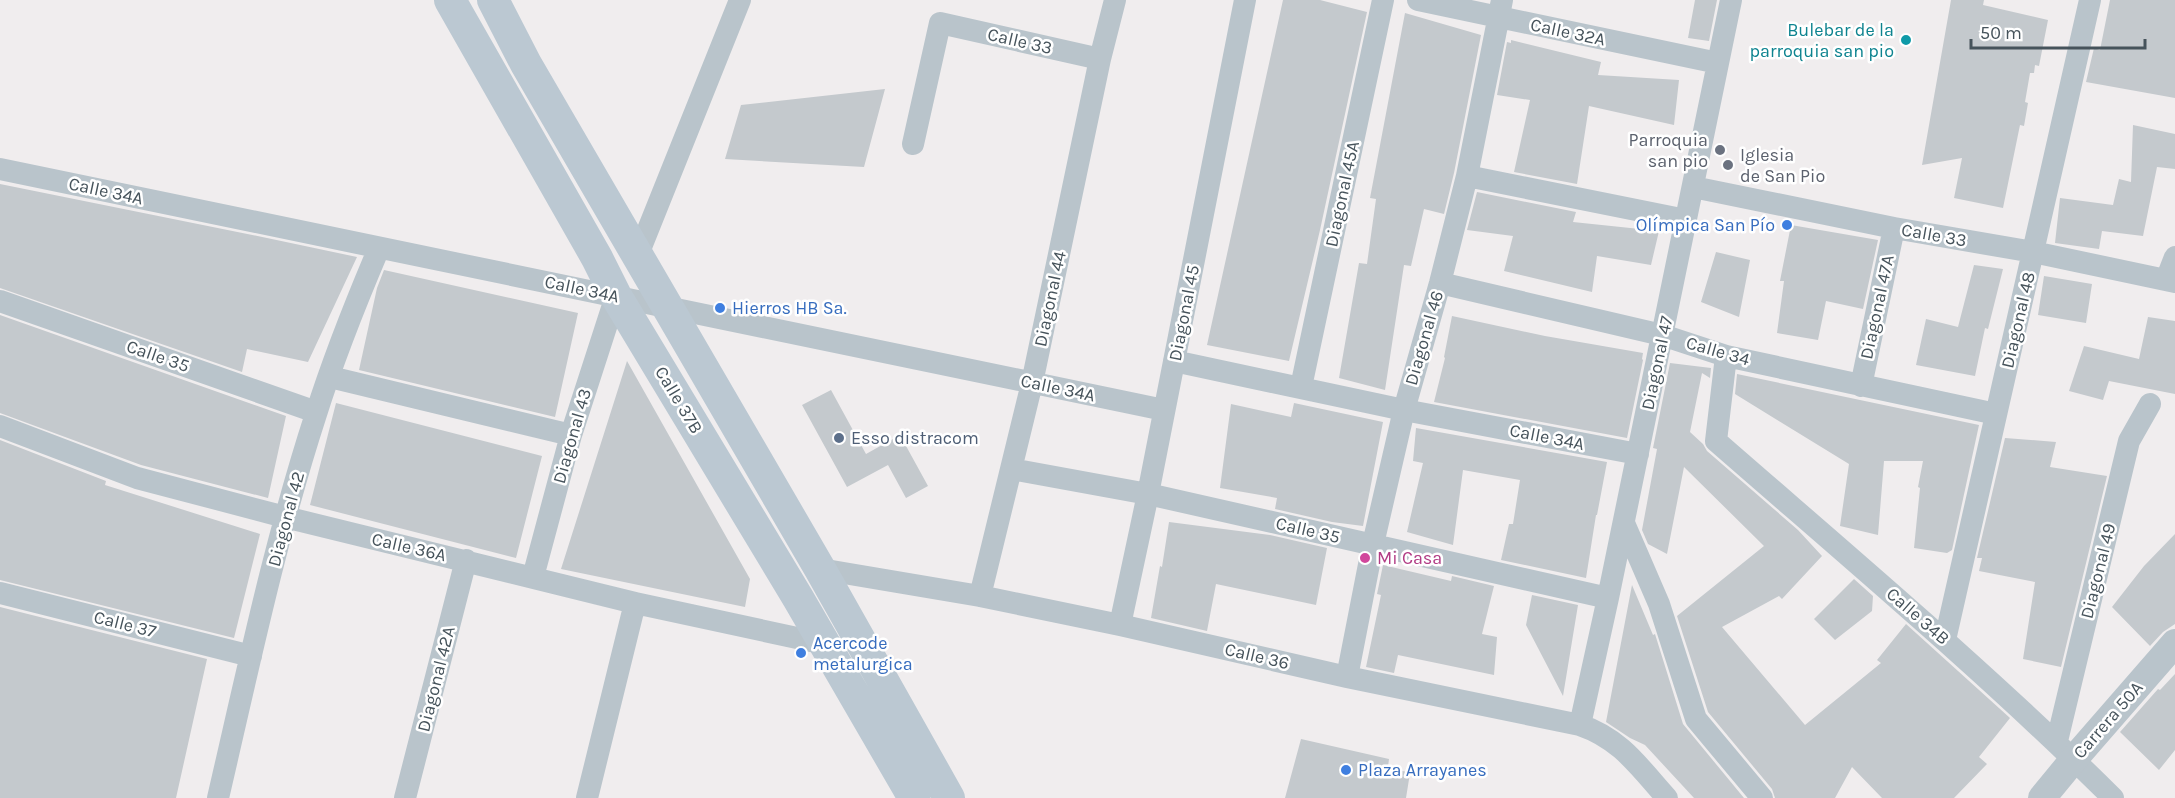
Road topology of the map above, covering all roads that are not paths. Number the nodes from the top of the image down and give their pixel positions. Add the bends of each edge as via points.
1 (450, 0) edge
2 (740, 0) edge
3 (1115, 0) edge
4 (1245, 0) edge
5 (1383, 0) edge
6 (1418, 0) edge
7 (1731, 0) edge
8 (2090, 0) edge
9 (497, 2) edge
10 (1500, 8) edge
11 (1100, 59) junction
12 (1718, 63) junction
13 (913, 144) dead end
14 (0, 169) edge
15 (1467, 176) junction
16 (1693, 187) junction
17 (1686, 220) junction
18 (1894, 228) junction
19 (379, 248) junction
20 (2033, 252) junction
21 (637, 257) junction
22 (2175, 257) edge
23 (2171, 281) edge
24 (1440, 283) junction
25 (616, 296) junction
26 (0, 301) edge
27 (670, 308) junction
28 (1662, 335) junction
29 (1726, 356) junction
30 (1174, 361) junction
31 (330, 377) junction
32 (1032, 383) junction
33 (1861, 386) junction
34 (1301, 387) junction
35 (2150, 404) dead end
36 (1164, 410) junction
37 (1404, 410) junction
38 (316, 412) junction
39 (1996, 414) junction
40 (0, 426) edge
41 (571, 435) junction
42 (1638, 454) junction
43 (1011, 469) junction
44 (1148, 495) junction
45 (285, 518) junction
46 (1624, 523) junction
47 (1373, 544) junction
48 (466, 560) junction
49 (820, 569) junction
50 (533, 577) junction
51 (0, 593) edge
52 (980, 596) junction
53 (1608, 598) junction
54 (635, 603) junction
55 (1120, 625) junction
56 (1945, 640) junction
57 (2175, 643) edge
58 (825, 644) junction
59 (251, 656) junction
60 (1347, 677) junction
61 (1580, 725) junction
62 (2065, 750) junction
63 (218, 798) edge
64 (405, 798) edge
65 (587, 798) edge
66 (914, 798) edge
67 (949, 798) edge
68 (1667, 798) edge
69 (1762, 798) edge
70 (2042, 798) edge
71 (2113, 798) edge

1 - 25 main road, Calle 37B
2 - 21 street
3 - 11 street, Diagonal 44
4 - 30 street, Diagonal 45
5 - 34 street, Diagonal 45A
6 - 10 street, Calle 32A
7 - 12 street, Diagonal 47
8 - 20 street, Diagonal 48
9 - 21 main road, Calle 37B via 526,64
10 - 12 street, Calle 32A
10 - 15 street, Diagonal 46
11 - 13 street, Calle 33 via 940,23
11 - 32 street, Diagonal 44
12 - 16 street, Diagonal 47
14 - 19 street, Calle 34A
15 - 17 street
15 - 24 street, Diagonal 46
16 - 17 street, Diagonal 47
16 - 18 street, Calle 33
17 - 28 street, Diagonal 47
18 - 20 street, Calle 33
18 - 33 street, Diagonal 47A
19 - 25 street, Calle 34A
19 - 31 street, Diagonal 42
20 - 23 street, Calle 33
20 - 39 street, Diagonal 48
21 - 27 main road, Calle 37B
22 - 23 street
24 - 28 street, Calle 34
24 - 37 street, Diagonal 46
25 - 27 street, Calle 34A
25 - 41 street, Diagonal 43
25 - 58 main road, Calle 37B
26 - 38 street, Calle 35
27 - 32 street, Calle 34A
27 - 49 main road, Calle 37B
28 - 29 street, Calle 34
28 - 42 street, Diagonal 47
29 - 33 street, Calle 34
29 - 56 street, Calle 34B via 1716,441
30 - 34 street, Calle 34A
30 - 36 street, Diagonal 45
31 - 38 street, Diagonal 42
31 - 41 street
32 - 36 street, Calle 34A
32 - 43 street, Diagonal 44
33 - 39 street, Calle 34
34 - 37 street, Calle 34A
35 - 62 street, Diagonal 49 via 2129,441
36 - 44 street, Diagonal 45
37 - 42 street, Calle 34A
37 - 47 street, Diagonal 46
38 - 45 street, Diagonal 42
39 - 56 street, Diagonal 48
40 - 45 street, Calle 36A via 136,478
41 - 50 street, Diagonal 43
42 - 46 street, Diagonal 47
43 - 44 street, Calle 35
43 - 52 street, Diagonal 44
44 - 47 street, Calle 35
44 - 55 street, Diagonal 45
45 - 48 street, Calle 36A
45 - 59 street, Diagonal 42
46 - 53 street, Diagonal 47
46 - 69 street via 1659,604 1696,719
47 - 53 street, Calle 35
47 - 60 street, Diagonal 46
48 - 50 street, Calle 36A
48 - 64 street, Diagonal 42A
49 - 52 street, Calle 36
49 - 67 main road, Calle 37B
50 - 54 street, Calle 36A
51 - 59 street, Calle 37
52 - 55 street, Calle 36
53 - 61 street, Diagonal 47
54 - 58 street, Calle 36A
54 - 65 street
55 - 60 street, Calle 36
56 - 62 street, Calle 34B
57 - 62 street, Carrera 50A
58 - 66 main road, Calle 37B
59 - 63 street, Diagonal 42
60 - 61 street, Calle 36
61 - 68 street, Calle 36 via 1600,732 1622,747
62 - 70 street, Carrera 50A
62 - 71 street, Calle 34B

